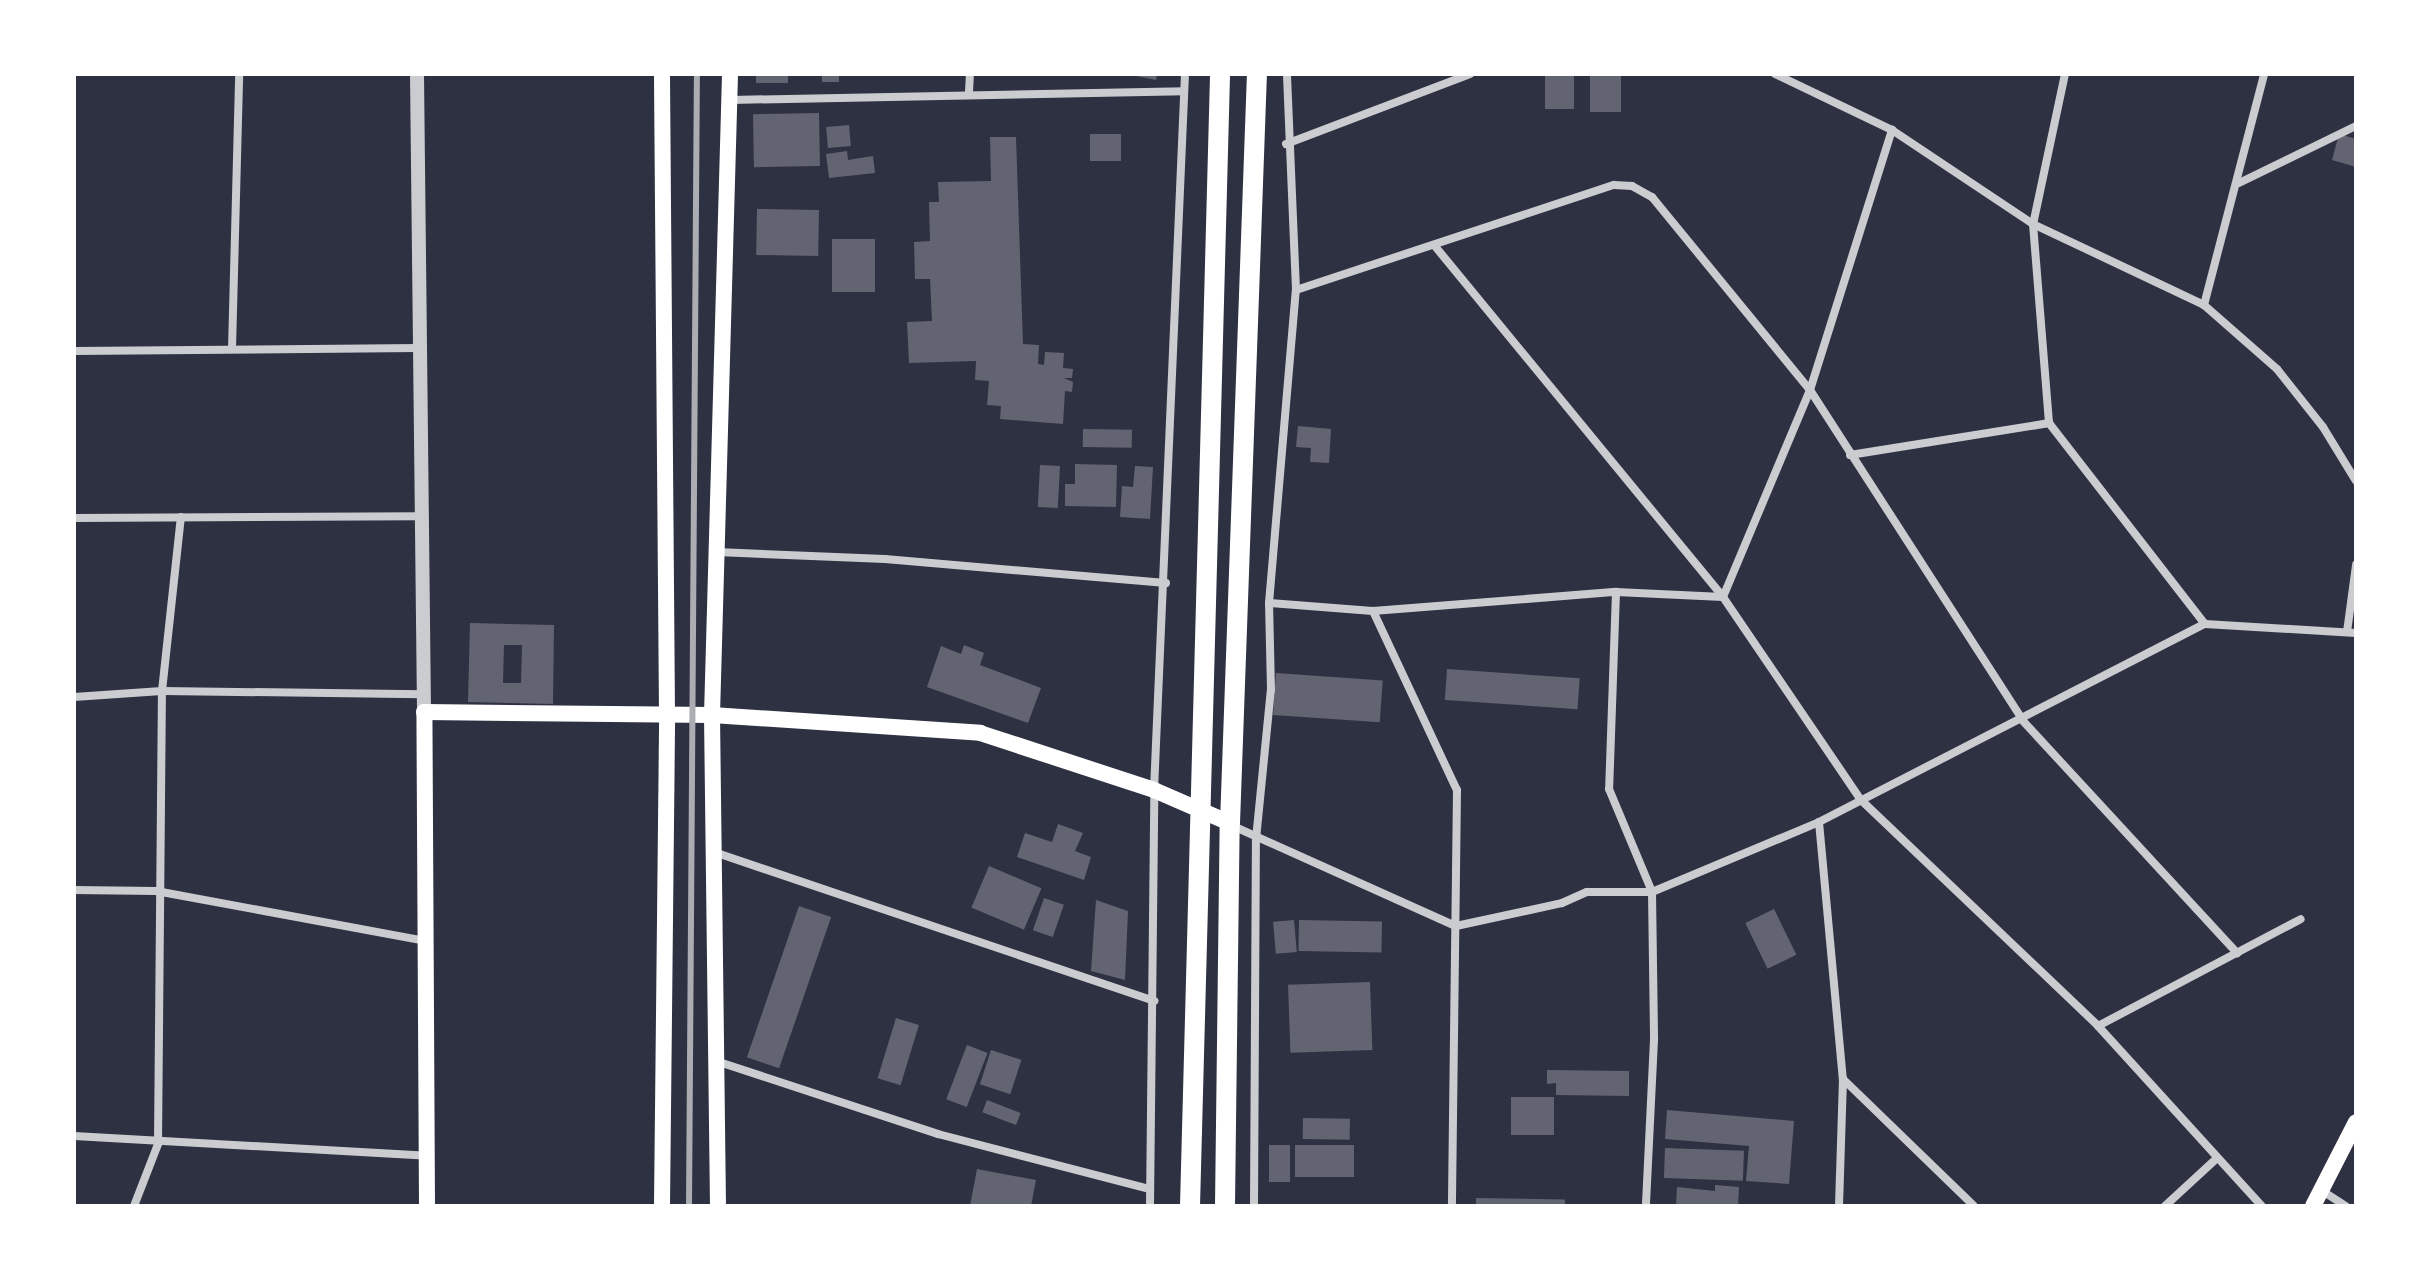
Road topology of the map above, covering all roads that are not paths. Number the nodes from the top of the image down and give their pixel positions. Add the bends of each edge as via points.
1 (239, 74) edge
2 (417, 74) edge
3 (662, 74) edge
4 (730, 74) edge
5 (970, 74) edge
6 (1185, 74) edge
7 (1220, 74) edge
8 (1257, 74) edge
9 (1287, 74) edge
10 (1470, 74) edge
11 (1775, 74) edge
12 (2065, 74) edge
13 (2264, 74) edge
14 (1184, 91) junction
15 (969, 92) junction
16 (730, 100) junction
17 (2356, 126) edge
18 (1892, 130) junction
19 (1286, 144) junction
20 (2239, 183) junction
21 (2033, 224) junction
22 (1434, 245) junction
23 (1296, 290) junction
24 (2204, 305) junction
25 (418, 348) junction
26 (232, 349) junction
27 (74, 351) edge
28 (1810, 390) junction
29 (2049, 423) junction
30 (1850, 455) junction
31 (2356, 481) edge
32 (419, 516) junction
33 (181, 517) junction
34 (74, 518) edge
35 (717, 552) junction
36 (2356, 565) edge
37 (1166, 583) junction
38 (1616, 592) junction
39 (1723, 597) junction
40 (1269, 603) junction
41 (1373, 611) junction
42 (2205, 624) junction
43 (2352, 633) edge
44 (162, 691) junction
45 (422, 694) junction
46 (74, 697) edge
47 (424, 712) junction
48 (667, 714) junction
49 (712, 715) junction
50 (2023, 721) junction
51 (1154, 790) junction
52 (1861, 800) junction
53 (1198, 806) junction
54 (1819, 822) junction
55 (1230, 823) junction
56 (1256, 839) junction
57 (713, 852) junction
58 (74, 890) edge
59 (156, 891) junction
60 (1652, 892) junction
61 (2301, 919) dead end
62 (1456, 926) junction
63 (427, 941) junction
64 (2237, 953) junction
65 (1154, 1001) junction
66 (2098, 1026) junction
67 (719, 1062) junction
68 (1843, 1079) junction
69 (2356, 1122) edge
70 (74, 1136) edge
71 (158, 1144) junction
72 (427, 1156) junction
73 (2216, 1159) junction
74 (1149, 1189) junction
75 (2321, 1190) junction
76 (134, 1206) edge
77 (427, 1206) edge
78 (662, 1206) edge
79 (718, 1206) edge
80 (1150, 1206) edge
81 (1190, 1206) edge
82 (1225, 1206) edge
83 (1254, 1206) edge
84 (1452, 1206) edge
85 (1646, 1206) edge
86 (1839, 1206) edge
87 (1974, 1206) edge
88 (2165, 1206) edge
89 (2262, 1206) edge
90 (2313, 1206) edge
91 (2346, 1206) edge

1 - 26 street
2 - 25 street
3 - 48 main road
4 - 16 main road
5 - 15 street
6 - 14 street
7 - 53 highway
8 - 55 highway
9 - 19 street
10 - 19 street
11 - 18 street
12 - 21 street
13 - 20 street
14 - 15 street
14 - 37 street
15 - 16 street
16 - 35 main road
17 - 20 street
18 - 21 street
18 - 28 street
19 - 23 street
20 - 24 street
21 - 24 street
21 - 29 street
22 - 23 street
22 - 28 street via 1614,185 1632,186 1652,197
22 - 39 street
23 - 40 street
24 - 31 street via 2286,380
25 - 26 street
25 - 32 street
26 - 27 street
28 - 30 street
28 - 39 street
29 - 30 street
29 - 42 street
30 - 50 street
32 - 33 street
32 - 45 street
33 - 34 street
33 - 44 street
35 - 37 street via 885,559
35 - 49 main road
36 - 43 street
37 - 51 street
38 - 39 street
38 - 41 street
38 - 60 street via 1609,789
39 - 52 street
40 - 41 street
40 - 56 street via 1271,690
41 - 62 street via 1457,790
42 - 43 street
42 - 50 street
44 - 45 street
44 - 46 street
44 - 59 street
45 - 47 street
47 - 48 main road
47 - 63 main road
48 - 49 main road
48 - 78 main road
49 - 51 main road via 980,733
49 - 57 main road
50 - 52 street
50 - 64 street
51 - 53 main road
51 - 65 street
52 - 54 street
52 - 66 street
53 - 55 main road
53 - 81 highway
54 - 60 street
54 - 68 street
55 - 56 street
55 - 82 highway
56 - 62 street
56 - 83 street
57 - 65 street
57 - 67 main road
58 - 59 street
59 - 63 street
59 - 71 street
60 - 62 street via 1587,892 1562,903
60 - 85 street via 1654,1040
61 - 64 street
62 - 84 street
63 - 72 main road
64 - 66 street
65 - 74 street
66 - 73 street
67 - 74 street via 938,1134
67 - 79 main road
68 - 86 street
68 - 87 street
69 - 75 main road
70 - 71 street
71 - 72 street
71 - 76 street
72 - 77 main road
73 - 88 street
73 - 89 street
74 - 80 street
75 - 90 main road
75 - 91 street

